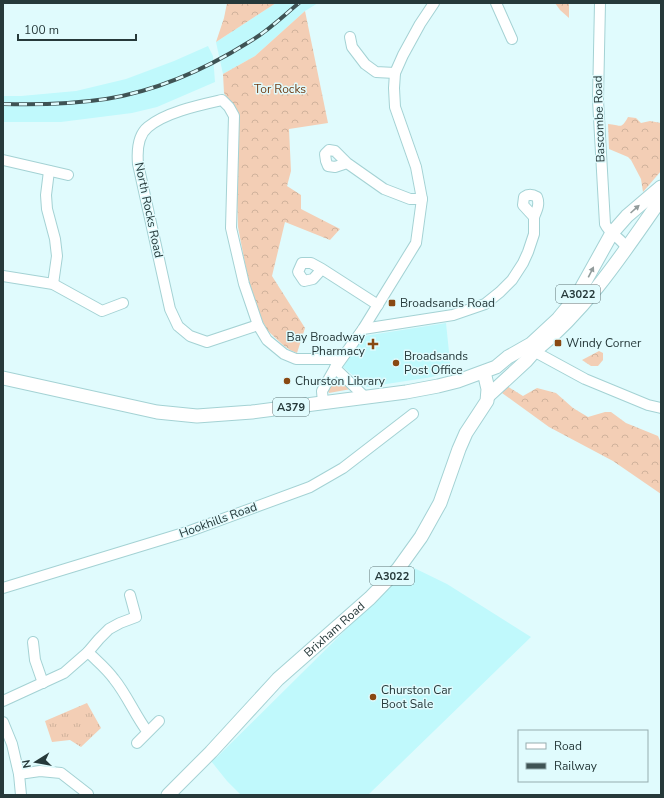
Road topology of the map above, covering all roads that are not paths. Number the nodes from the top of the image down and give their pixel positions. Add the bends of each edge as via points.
1 (434, 3) edge
2 (496, 3) edge
3 (600, 3) edge
4 (350, 37) dead end
5 (512, 39) dead end
6 (396, 73) junction
7 (3, 160) edge
8 (347, 163) dead end
9 (49, 171) junction
10 (68, 175) dead end
11 (661, 187) edge
12 (422, 199) junction
13 (661, 199) edge
14 (534, 218) dead end
15 (612, 233) junction
16 (627, 249) junction
17 (322, 269) dead end
18 (3, 276) edge
19 (53, 284) junction
20 (123, 303) dead end
21 (378, 305) junction
22 (258, 325) junction
23 (363, 329) junction
24 (533, 349) junction
25 (337, 366) junction
26 (490, 370) junction
27 (3, 378) edge
28 (364, 396) junction
29 (488, 396) junction
30 (323, 403) junction
31 (661, 408) edge
32 (413, 414) dead end
33 (3, 588) edge
34 (130, 595) dead end
35 (33, 642) dead end
36 (88, 652) junction
37 (43, 683) junction
38 (3, 702) edge
39 (159, 721) dead end
40 (3, 722) edge
41 (147, 732) junction
42 (137, 743) dead end
43 (7, 745) edge
44 (19, 774) junction
45 (90, 792) edge
46 (21, 795) edge
47 (168, 795) edge

1 - 6 street via 406,48
2 - 5 street
3 - 15 street, Bascombe Road via 600,146 605,224
4 - 6 street via 352,47 365,64 376,72
6 - 12 street via 395,107 416,167
7 - 9 street
8 - 12 street via 384,189 410,199
9 - 10 street
9 - 19 street via 47,209 57,256
15 -> 11 main road, A3022 via 627,216
12 - 21 street via 416,243
13 - 16 main road, A3022
14 - 23 street via 534,234 523,263 512,280 485,304 453,315
15 - 16 street
24 -> 15 main road, A3022 via 577,296
16 - 24 main road, A3022 via 555,335
17 - 21 street
18 - 19 street
19 - 20 street via 102,311
21 - 23 street
22 - 22 street, North Rocks Road via 207,342 190,336 178,326 170,309 138,164 137,152 148,127 189,108 222,100 234,116 231,228 244,284
22 - 25 street, North Rocks Road via 267,340 284,354 296,359 332,359
23 - 25 street
24 - 26 main road
24 - 29 main road, Brixham Road / A3022
24 - 31 street via 585,379
25 - 28 street
25 - 30 street via 322,391
26 - 28 main road, A379 via 438,386
26 - 29 main road via 487,382
27 - 30 main road, A379 via 157,412 197,416
28 - 30 main road, A379
29 - 47 main road, Brixham Road / A3022 via 487,402 466,433 440,503 398,569 370,598 278,679
32 - 33 street, Hookhills Road via 343,468 310,487 190,531
34 - 36 street via 138,621 120,623 109,629
35 - 37 street via 35,660
36 - 37 street via 64,673
36 - 41 street via 113,677
37 - 38 street
39 - 41 street
40 - 43 street
41 - 42 street
43 - 44 street
44 - 45 street via 40,771 61,773
44 - 46 street

